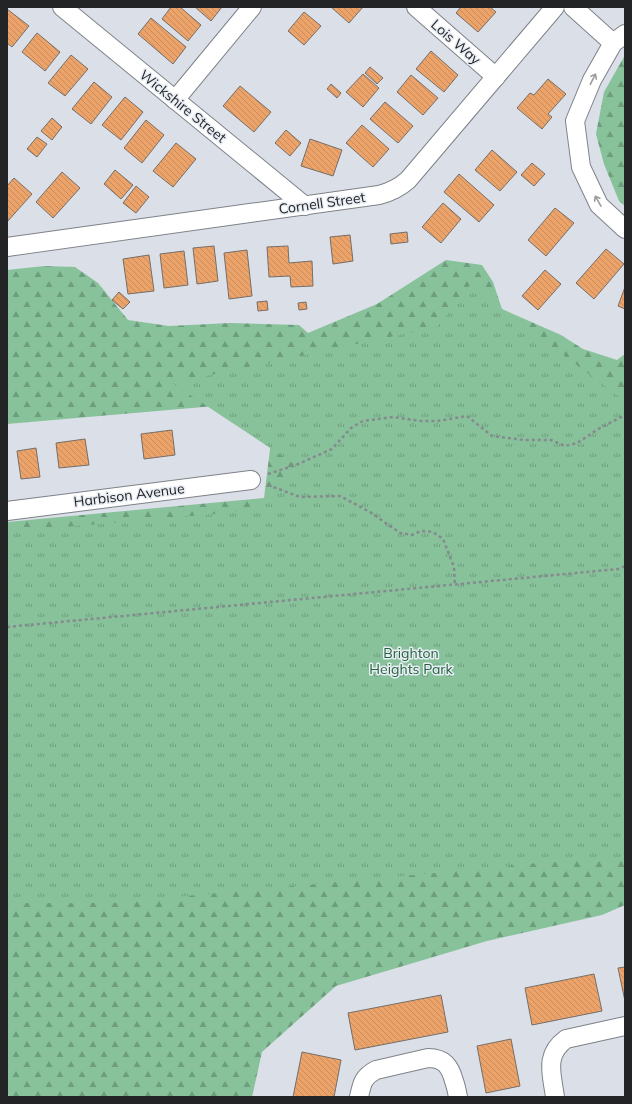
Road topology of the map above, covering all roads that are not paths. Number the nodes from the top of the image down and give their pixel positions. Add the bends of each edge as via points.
1 (62, 7) edge
2 (252, 7) edge
3 (416, 7) edge
4 (555, 7) edge
5 (573, 7) edge
6 (619, 39) edge
7 (496, 77) junction
8 (175, 100) junction
9 (305, 206) junction
10 (625, 229) edge
11 (7, 247) edge
12 (250, 480) road end
13 (7, 511) edge
14 (625, 1026) edge
15 (359, 1097) edge
16 (458, 1097) edge
17 (555, 1097) edge

1 - 8 street, Wickshire Street
2 - 8 street
3 - 7 street, Lois Way
4 - 7 street, Cornell Street
5 - 6 street
10 -> 6 street via 599,205 581,167 575,121 592,80
7 - 9 street, Cornell Street via 408,180 398,188 379,195
8 - 9 street, Wickshire Street
9 - 11 street, Cornell Street
12 - 13 street, Harbison Avenue
14 - 17 street via 566,1039 560,1044 552,1057 551,1065
15 - 16 street via 364,1080 376,1070 435,1058 442,1061 452,1072

